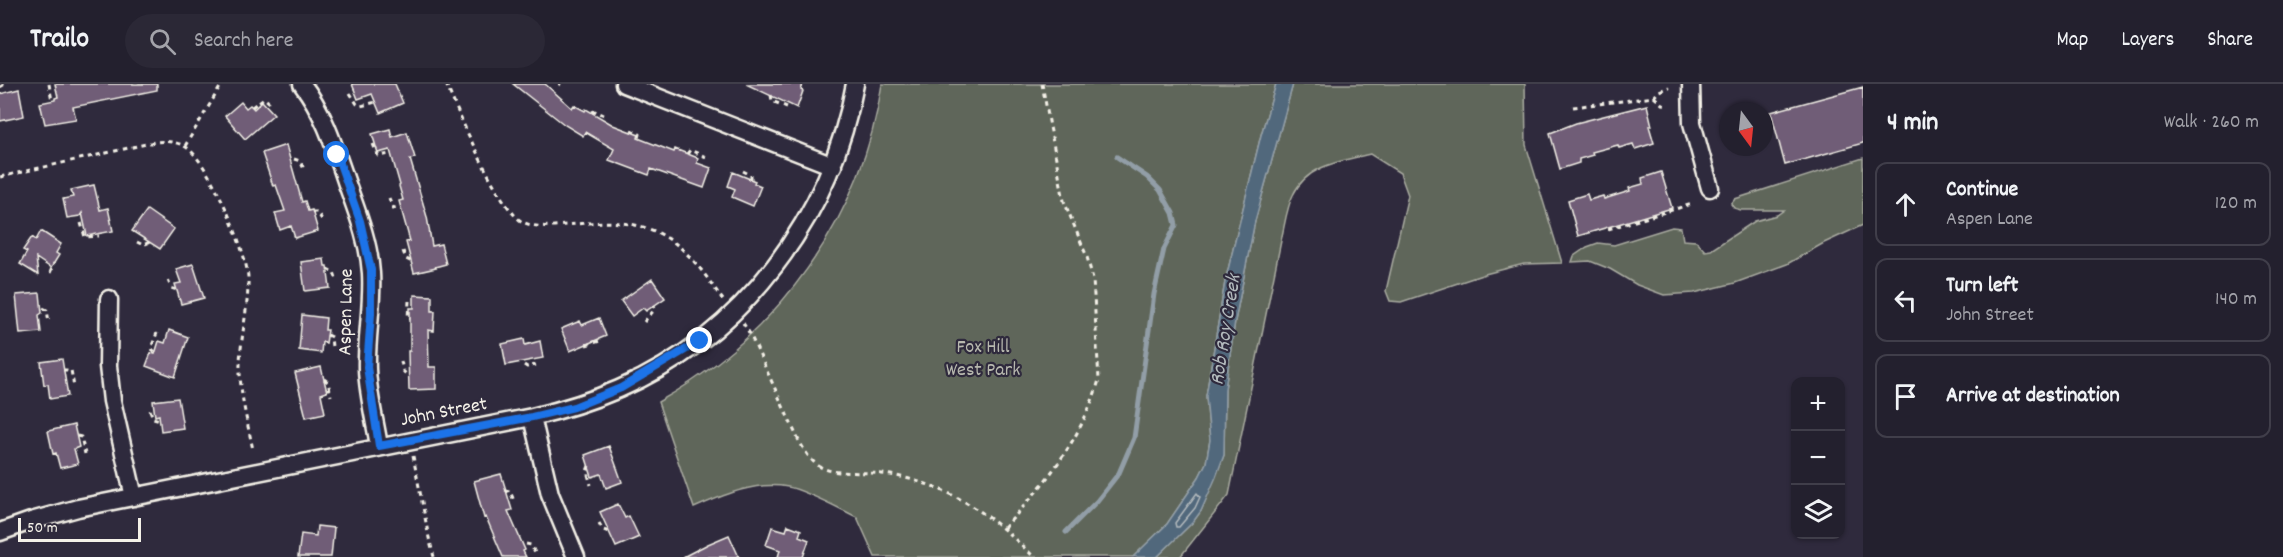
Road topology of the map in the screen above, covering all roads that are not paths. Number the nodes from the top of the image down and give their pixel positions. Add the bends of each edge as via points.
1 (302, 84) edge
2 (624, 84) edge
3 (855, 84) edge
4 (1691, 84) edge
5 (833, 166) junction
6 (1710, 188) dead end
7 (109, 299) dead end
8 (532, 417) junction
9 (379, 446) junction
10 (134, 497) junction
11 (0, 532) edge
12 (576, 557) edge

1 - 9 street, Aspen Lane via 324,120 367,248 371,301 367,367
2 - 5 street
3 - 5 street, John Street
4 - 6 street via 1692,123
5 - 8 street, John Street via 786,252 734,313 700,341 621,388 574,407
7 - 10 street via 112,401
8 - 9 street, John Street
8 - 12 street via 550,494
9 - 10 street, John Street
10 - 11 street, John Street via 78,508

